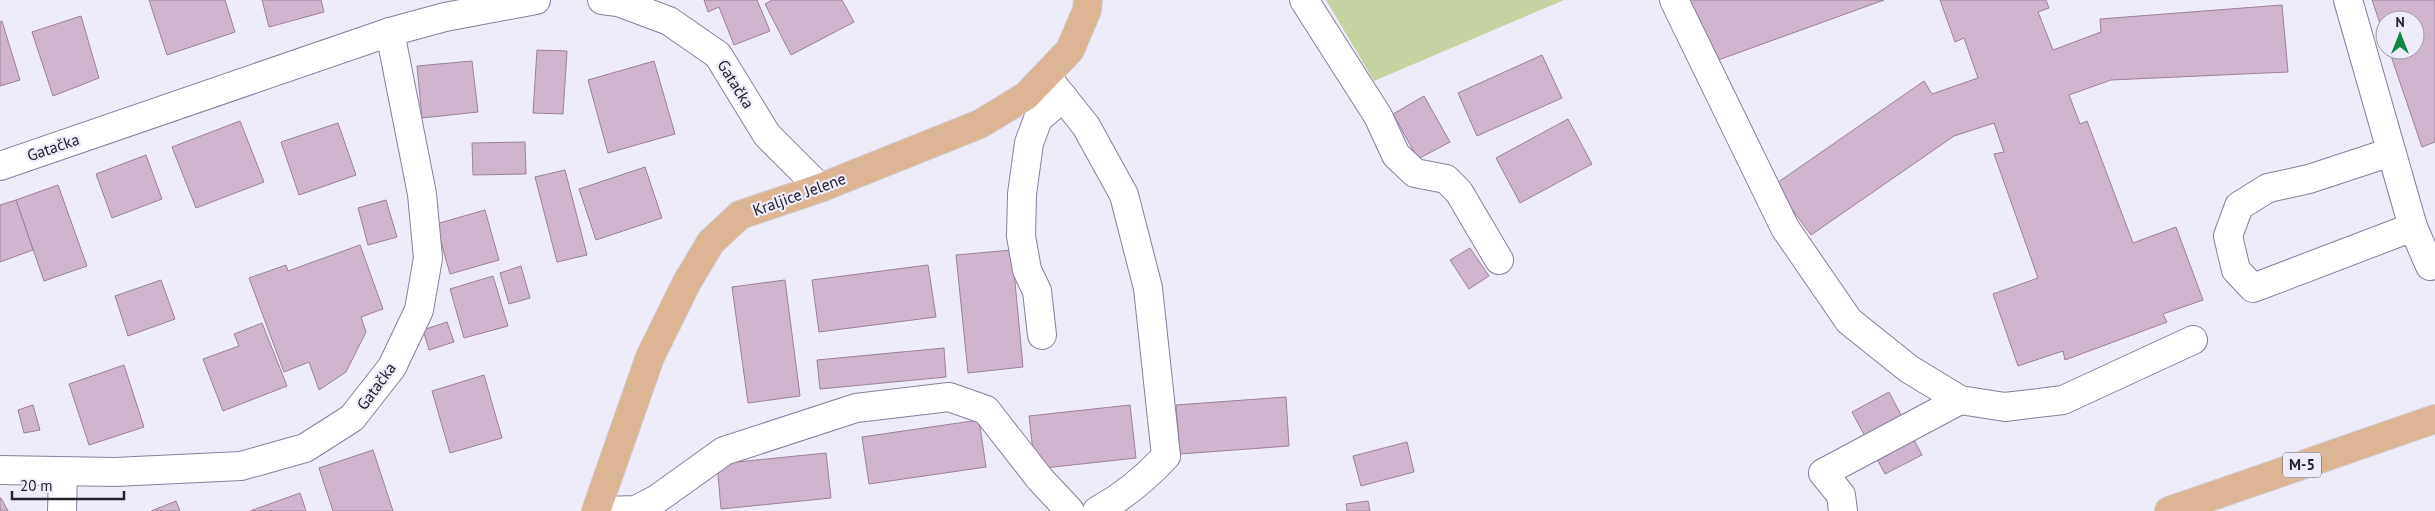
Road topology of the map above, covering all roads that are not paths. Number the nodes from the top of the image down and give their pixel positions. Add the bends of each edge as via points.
1 (536, 0) edge
2 (602, 0) edge
3 (1088, 0) edge
4 (1304, 0) edge
5 (1674, 0) edge
6 (2348, 0) edge
7 (390, 32) junction
8 (1046, 76) junction
9 (1063, 97) junction
10 (2391, 152) junction
11 (0, 166) edge
12 (820, 188) junction
13 (2413, 226) junction
14 (1499, 260) dead end
15 (2430, 266) dead end
16 (1042, 335) dead end
17 (2194, 340) dead end
18 (1960, 400) junction
19 (2435, 419) edge
20 (0, 470) edge
21 (63, 472) junction
22 (62, 511) edge
23 (596, 511) edge
24 (603, 511) edge
25 (1070, 511) edge
26 (1096, 511) edge
27 (1842, 511) edge
28 (2169, 511) edge

1 - 7 street, Gatačka via 445,17
2 - 12 street, Gatačka via 618,2 669,21 718,55 767,135
3 - 8 main road, Kraljice Jelene via 1070,50
4 - 14 street via 1378,116 1396,155 1415,173 1446,179 1458,192
5 - 18 street via 1785,228 1850,321 1909,369
6 - 10 street
7 - 11 street, Gatačka
7 - 21 street, Gatačka via 422,194 428,258 419,310 392,367 352,418 305,448 241,466
8 - 9 street
8 - 12 main road, Kraljice Jelene via 1026,96 980,124
9 - 16 street via 1038,119 1029,143 1022,194 1021,236 1027,270 1037,291
9 - 26 street via 1086,126 1124,195 1148,288 1166,456 1124,496
10 - 13 street
10 - 13 street via 2309,179 2268,188 2238,206 2228,236 2236,270 2253,288
12 - 23 main road, Kraljice Jelene via 740,215 711,242 650,357
13 - 15 street
17 - 18 street via 2063,400 2006,407
18 - 27 street via 1823,473 1841,495
19 - 28 main road, M-5
20 - 21 street, Gatačka
21 - 22 street
24 - 25 street via 636,510 657,499 724,451 856,408 949,397 986,410 1040,480

